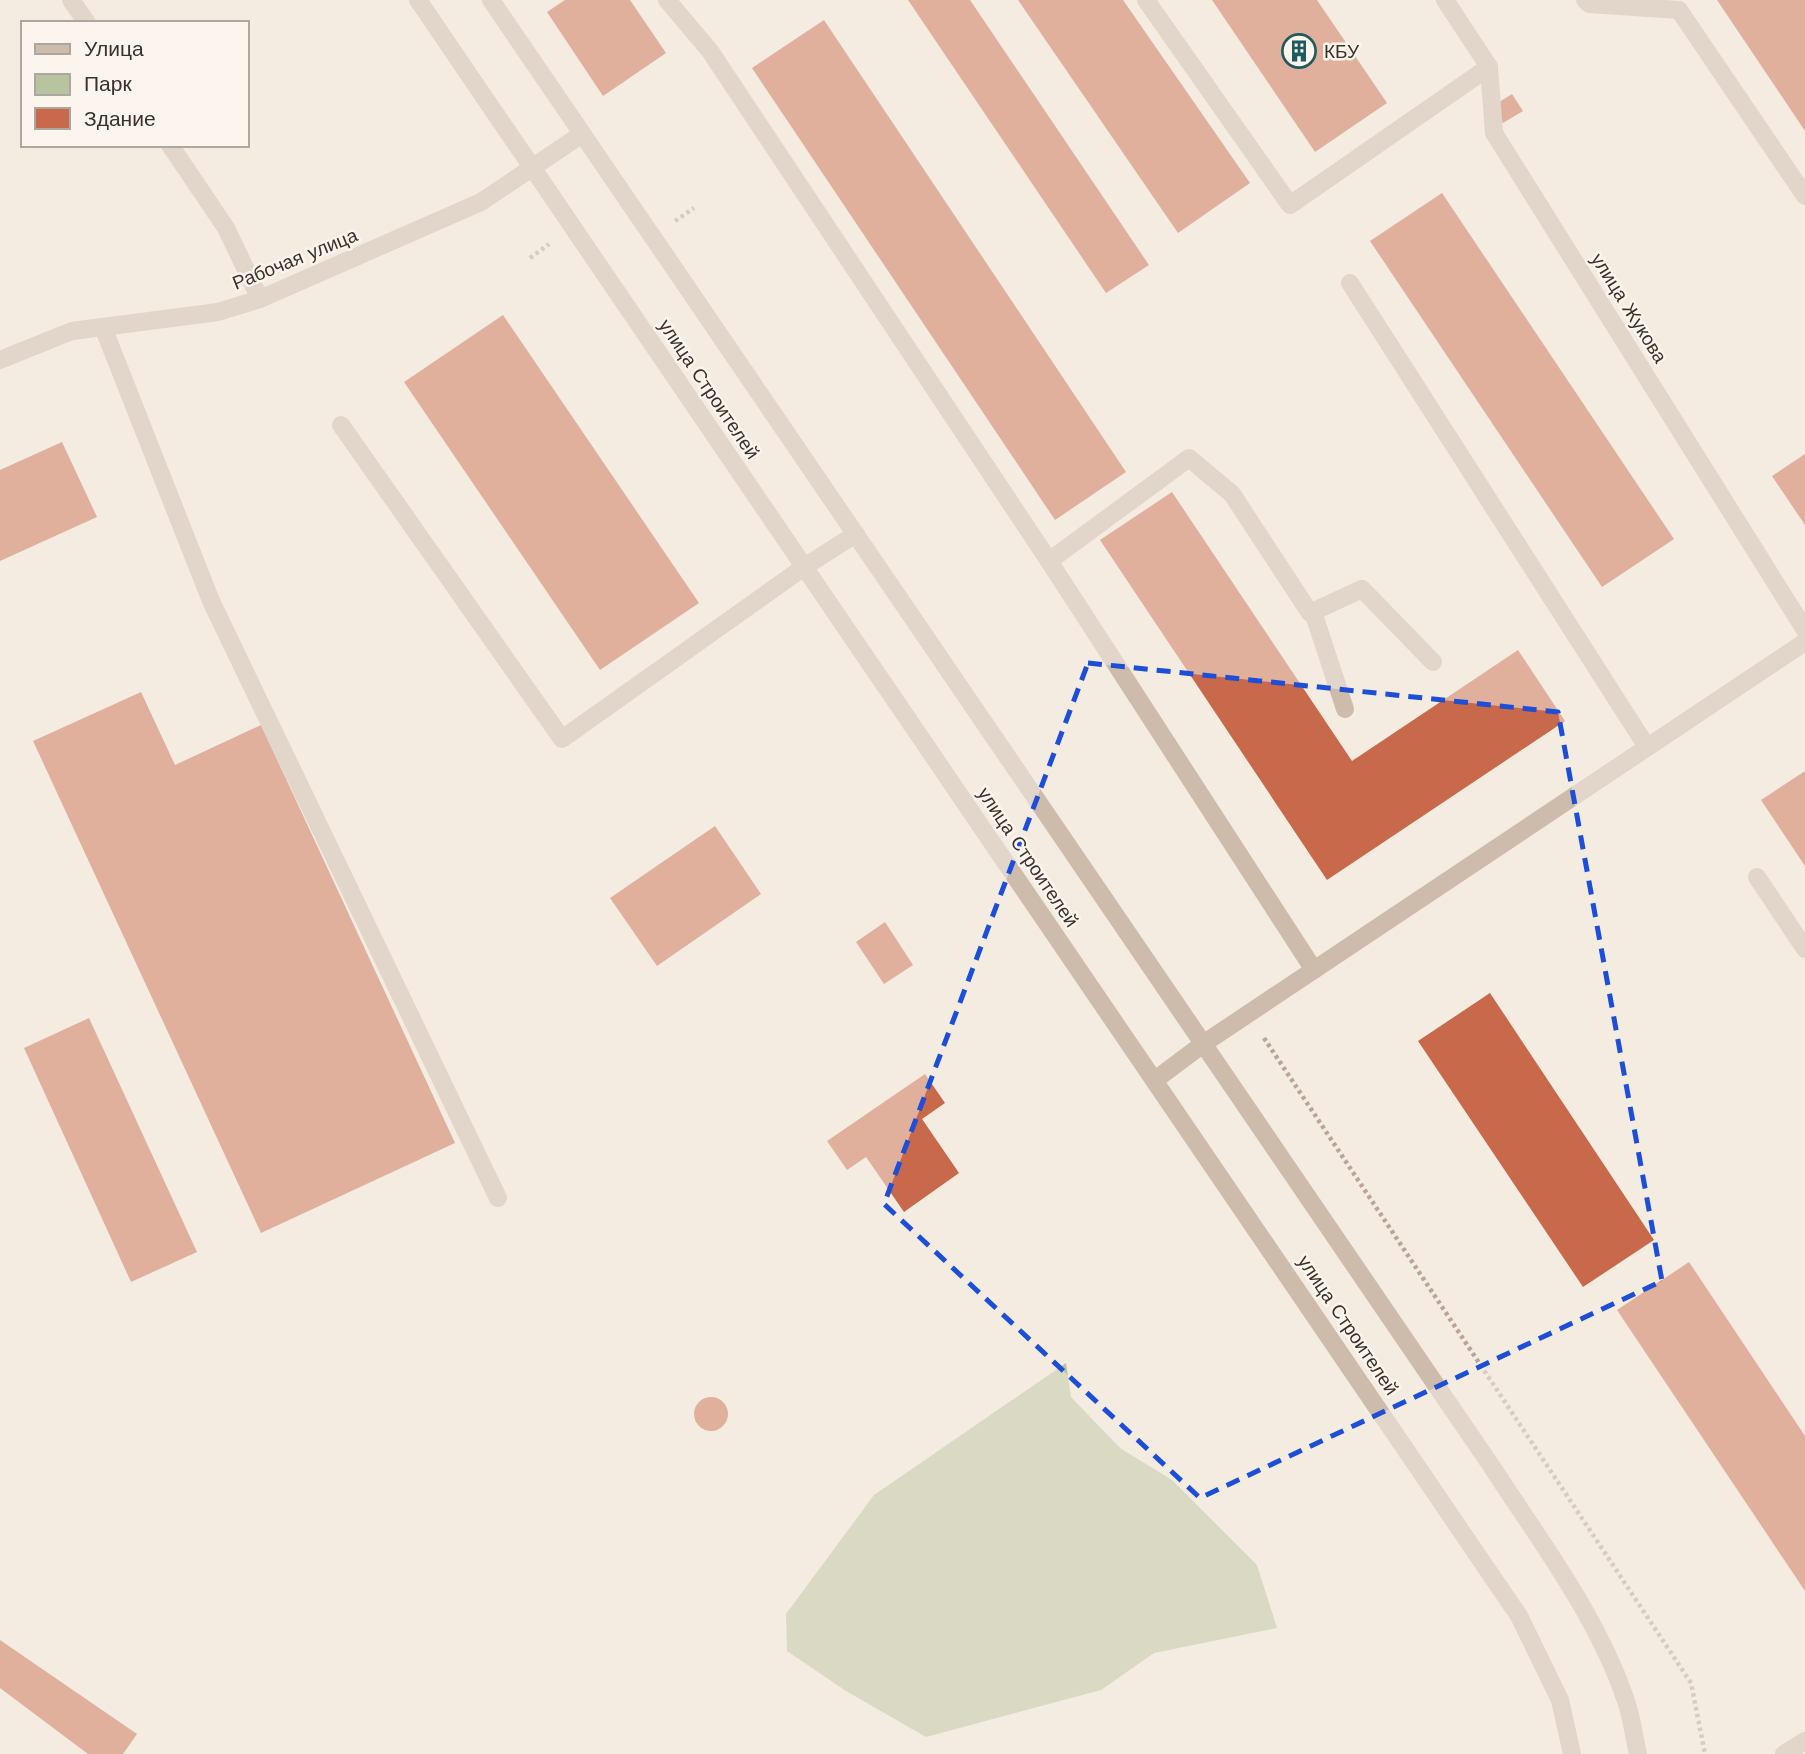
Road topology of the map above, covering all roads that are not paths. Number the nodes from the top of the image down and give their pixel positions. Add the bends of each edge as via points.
1 (71, 0) edge
2 (418, 0) edge
3 (491, 0) edge
4 (667, 0) edge
5 (1146, 0) edge
6 (1445, 0) edge
7 (1585, 0) edge
8 (86, 21) edge
9 (1489, 67) junction
10 (582, 134) junction
11 (171, 147) edge
12 (532, 167) junction
13 (1805, 196) edge
14 (1350, 283) dead end
15 (260, 299) junction
16 (103, 327) junction
17 (0, 360) edge
18 (341, 425) dead end
19 (856, 534) junction
20 (1049, 561) junction
21 (804, 567) junction
22 (1313, 612) junction
23 (1805, 630) edge
24 (1805, 642) edge
25 (1433, 662) dead end
26 (1345, 709) dead end
27 (1647, 747) junction
28 (1756, 877) dead end
29 (1805, 949) edge
30 (1314, 970) junction
31 (1203, 1044) junction
32 (1155, 1080) junction
33 (498, 1198) dead end
34 (1805, 1741) edge
35 (1572, 1754) edge
36 (1638, 1754) edge
37 (1784, 1754) edge

1 - 8 street
2 - 12 street, улица Строителей
3 - 10 street, улица Строителей
4 - 20 street via 710,51
5 - 9 street via 1290,205
6 - 9 street, улица Жукова
7 - 13 street via 1589,4 1679,10
9 - 23 street, улица Жукова via 1494,133
10 - 12 street, Рабочая улица
10 - 19 street, улица Строителей
11 - 15 street via 226,228
12 - 15 street, Рабочая улица via 449,218
12 - 21 street, улица Строителей
14 - 27 street
15 - 16 street, Рабочая улица via 218,312
16 - 17 street, Рабочая улица via 72,331
16 - 33 street via 211,601
18 - 21 street via 562,739
19 - 21 street
19 - 31 street, улица Строителей
20 - 22 street via 1189,458 1232,494
20 - 30 street
21 - 32 street, улица Строителей
22 - 25 street via 1362,589
22 - 26 street
24 - 27 street
27 - 30 street
28 - 29 street
30 - 31 street
31 - 32 street
31 - 36 street, улица Строителей via 1559,1571 1598,1638 1626,1701
32 - 35 street, улица Строителей via 1519,1616 1560,1700
34 - 37 street

